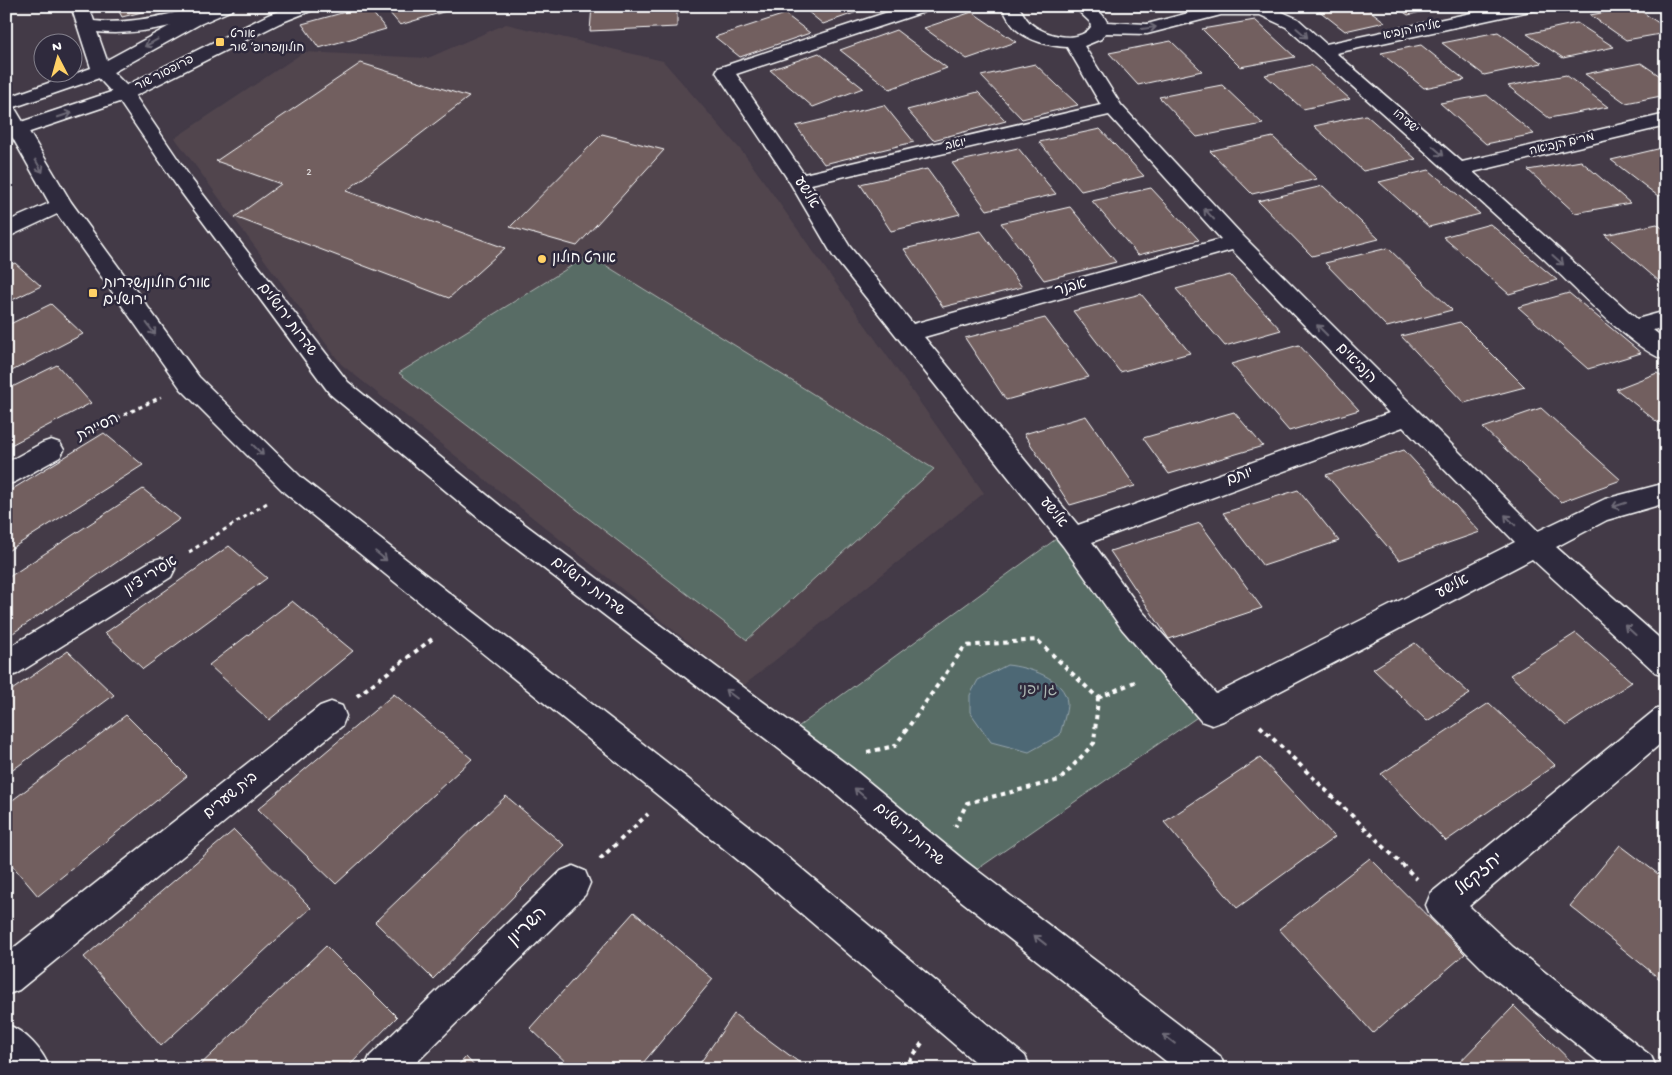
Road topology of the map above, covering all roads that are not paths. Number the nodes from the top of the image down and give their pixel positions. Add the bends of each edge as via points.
1 (226, 6) edge
2 (307, 6) edge
3 (924, 6) edge
4 (1081, 6) edge
5 (1530, 6) edge
6 (1014, 8) edge
7 (83, 16) edge
8 (1100, 27) junction
9 (1072, 41) junction
10 (1323, 50) junction
11 (101, 71) junction
12 (124, 94) junction
13 (6, 104) edge
14 (1112, 108) junction
15 (1666, 120) edge
16 (10, 124) edge
17 (1458, 169) junction
18 (799, 181) junction
19 (61, 204) junction
20 (6, 231) edge
21 (1236, 242) junction
22 (1666, 319) edge
23 (1633, 328) junction
24 (907, 334) junction
25 (1666, 352) edge
26 (1407, 416) junction
27 (51, 450) road end
28 (6, 475) edge
29 (1666, 493) edge
30 (1073, 538) junction
31 (1535, 545) junction
32 (161, 570) road end
33 (1666, 663) edge
34 (6, 665) edge
35 (331, 716) road end
36 (1666, 720) edge
37 (573, 883) road end
38 (6, 977) edge
39 (6, 1042) edge
40 (31, 1069) edge
41 (383, 1069) edge
42 (1012, 1069) edge
43 (1207, 1069) edge
44 (1638, 1069) edge

1 - 7 street via 144,25 98,28
1 -> 11 street
2 - 12 street, פרופסור שור via 274,18
3 - 18 street, אלישע via 725,72
4 - 8 street via 1098,20
5 - 10 street, אליהו הנביא
6 - 9 street via 1022,25 1031,32 1059,41
7 - 11 street, שדרות ירושלים
8 - 9 street via 1095,36
8 -> 10 street, ישעיהו via 1147,29 1221,10 1263,10 1292,23
9 - 14 street, הנביאים
10 -> 17 street, ישעיהו
11 - 12 street, שדרות ירושלים
11 - 13 street
16 -> 12 street, פרופסור שור
43 -> 12 street, שדרות ירושלים via 953,873 841,778 493,516 339,388 185,184
14 - 18 street, יואב
21 -> 14 street, הנביאים
15 - 17 street, מרים הנביאה
16 -> 19 street
17 -> 23 street, ישעיהו
18 - 24 street, אלישע via 841,251
19 - 20 street
19 -> 42 street via 190,384 294,486 766,861
21 - 24 street, אבנר
26 -> 21 street, הנביאים
22 - 23 street
23 - 25 street, ישעיהו
24 - 30 street, אלישע
26 - 30 street, יותם
31 -> 26 street, הנביאים
27 - 28 street
29 -> 31 street, אלישע via 1616,506
30 - 31 street, אלישע via 1132,620 1212,711
33 -> 31 street, הנביאים
32 - 34 street, אסירי ציון
35 - 38 street, בית שערים
36 - 44 street, יחזקאל via 1443,905 1500,960
37 - 41 street, השריון
39 - 40 street

